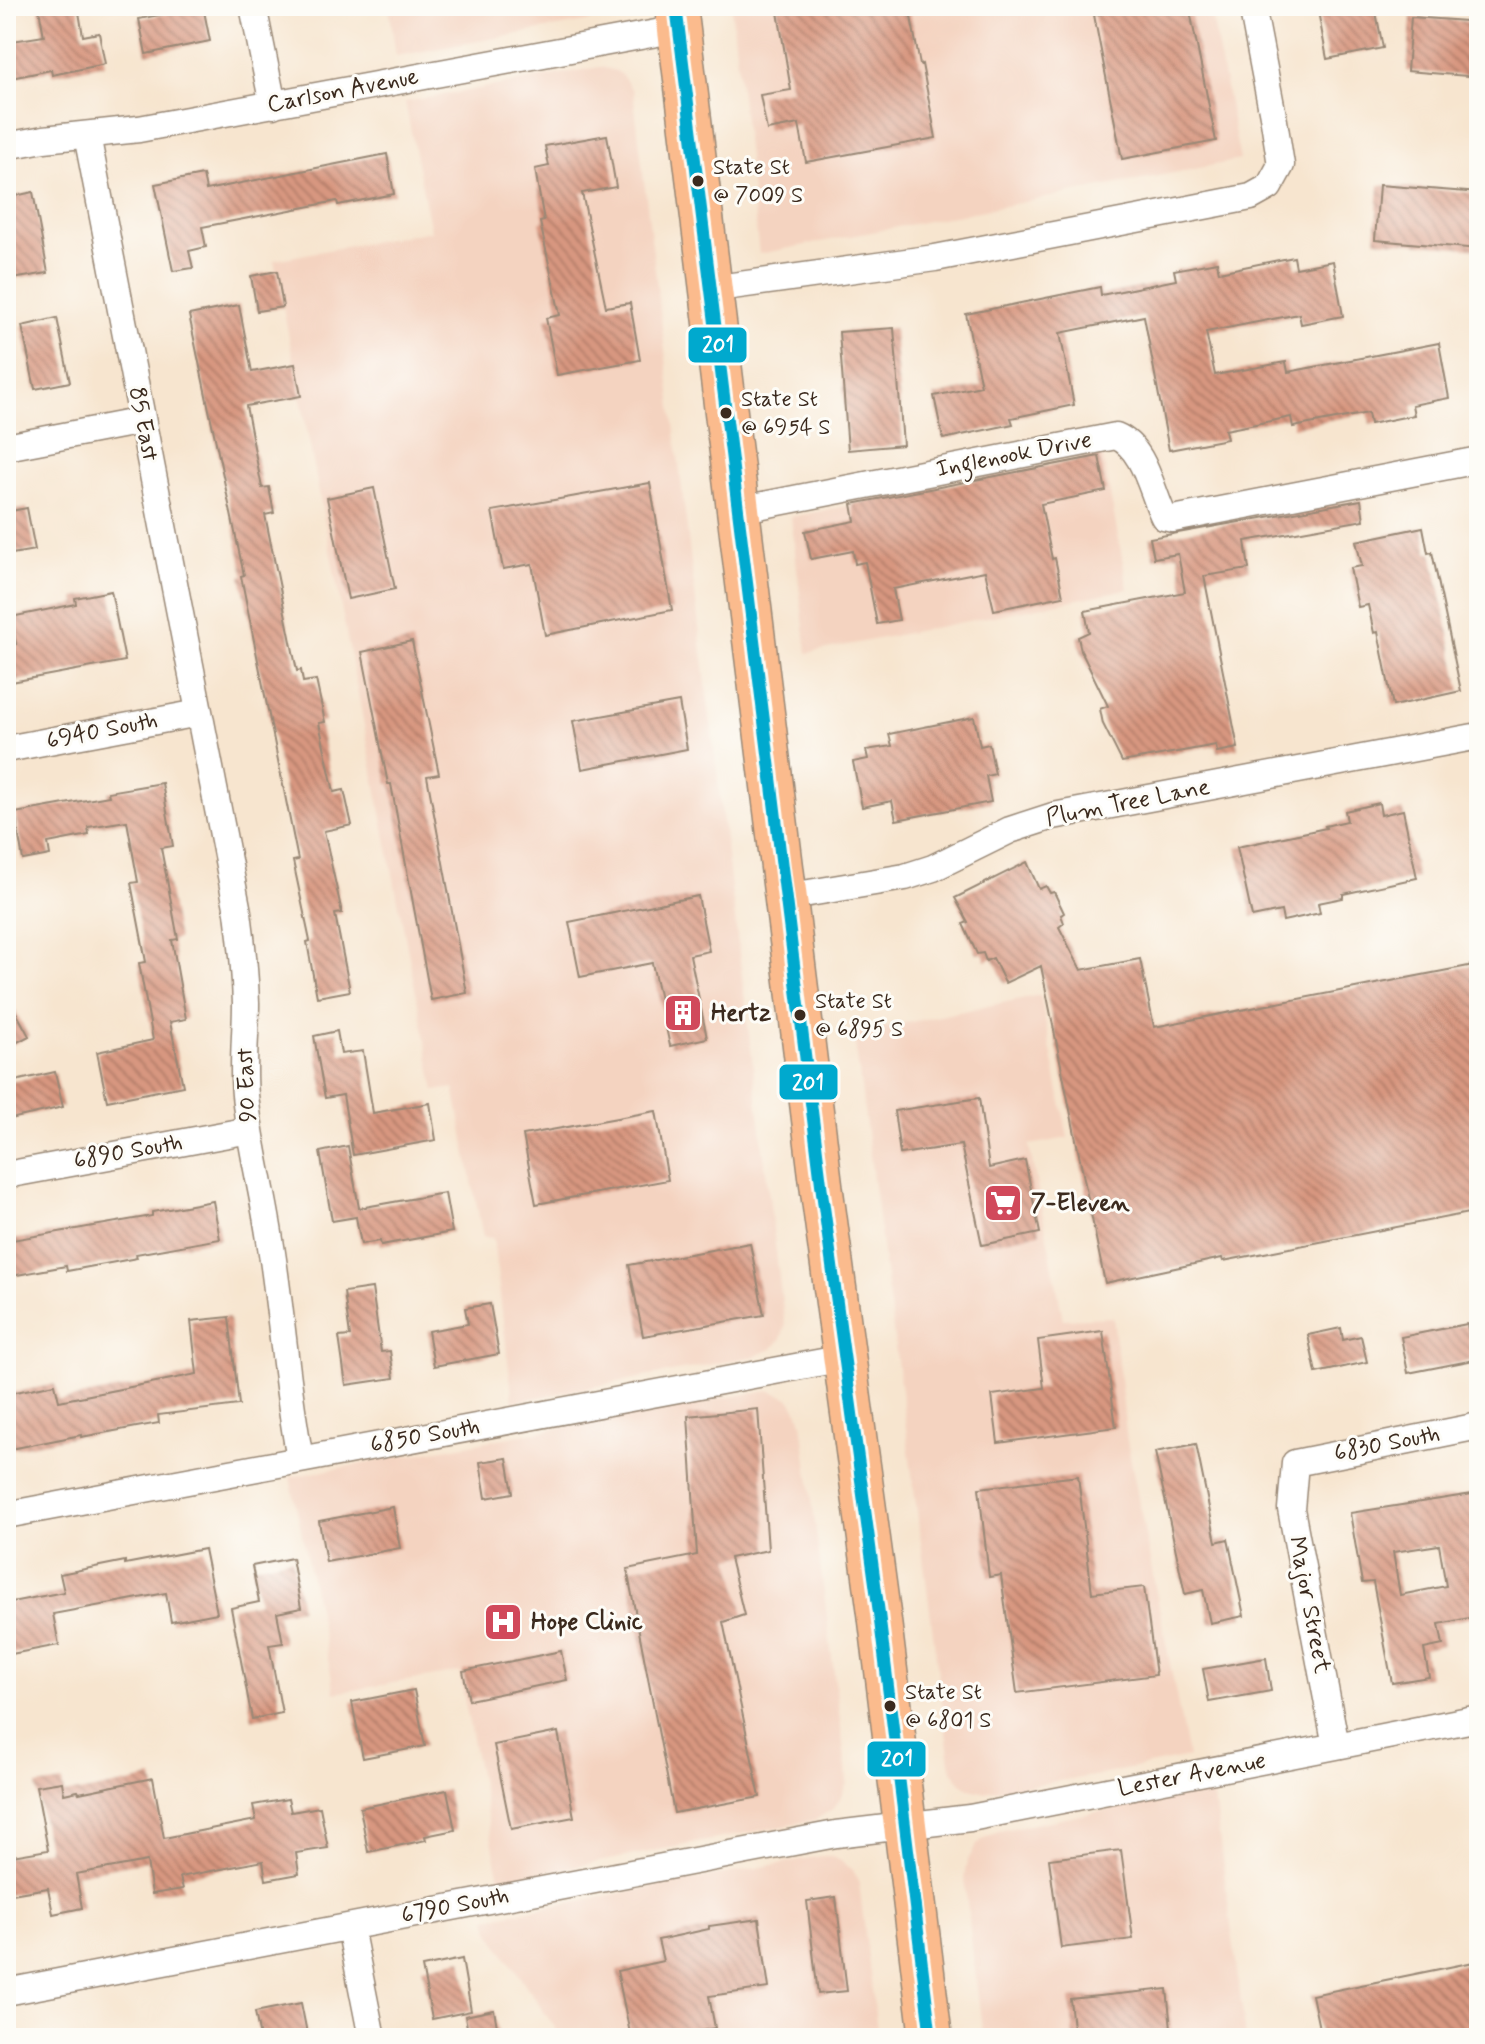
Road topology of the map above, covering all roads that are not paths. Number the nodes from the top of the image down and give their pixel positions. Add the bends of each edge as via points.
1 (253, 6) edge
2 (1252, 6) edge
3 (677, 18) edge
4 (273, 105) junction
5 (87, 135) junction
6 (6, 146) edge
7 (710, 289) junction
8 (142, 421) junction
9 (6, 447) edge
10 (1479, 460) edge
11 (738, 510) junction
12 (199, 713) junction
13 (1479, 736) edge
14 (6, 749) edge
15 (785, 897) junction
16 (250, 1130) junction
17 (6, 1175) edge
18 (844, 1358) junction
19 (1479, 1426) edge
20 (300, 1458) junction
21 (1295, 1463) joint
22 (6, 1515) edge
23 (1479, 1718) edge
24 (1336, 1746) junction
25 (905, 1826) junction
26 (350, 1927) junction
27 (6, 1992) edge
28 (372, 2038) edge
29 (931, 2038) edge

1 - 4 street
2 - 7 street via 1281,165 1269,187 1251,197 935,258
3 - 4 street, Carlson Avenue
3 - 7 main road
4 - 5 street, Carlson Avenue
5 - 6 street, Carlson Avenue
5 - 8 street, 85 East
7 - 11 main road
8 - 9 street
8 - 12 street, 85 East
10 - 11 street, Inglenook Drive via 1173,519 1164,517 1135,452 1116,436
11 - 15 main road
12 - 14 street, 6940 South
12 - 16 street, 90 East via 244,955
13 - 15 street, Plum Tree Lane via 1053,816 905,877
15 - 18 main road
16 - 17 street, 6890 South
16 - 20 street, 90 East
18 - 20 street, 6850 South
18 - 25 main road
19 - 21 street, 6830 South
20 - 22 street, 6850 South
21 - 24 street, Major Street via 1291,1509
23 - 24 street, Lester Avenue
24 - 25 street, Lester Avenue
25 - 26 street, 6790 South via 836,1834
25 - 29 main road
26 - 27 street, 6790 South
26 - 28 street

